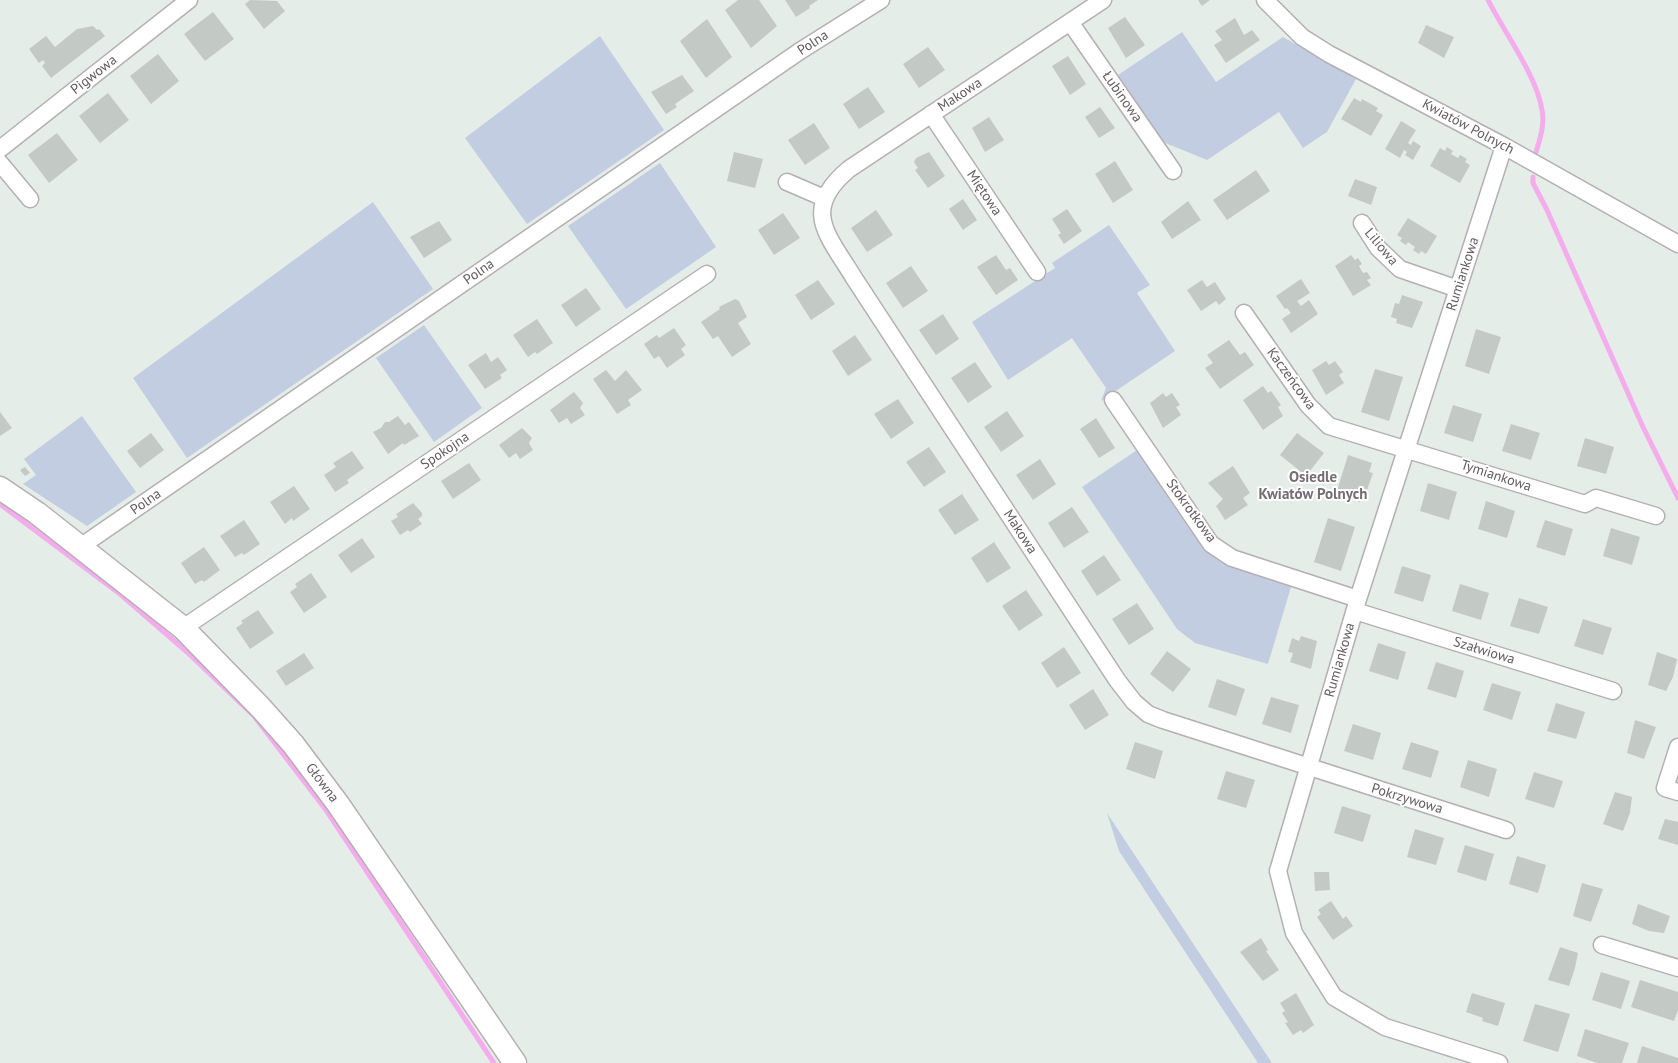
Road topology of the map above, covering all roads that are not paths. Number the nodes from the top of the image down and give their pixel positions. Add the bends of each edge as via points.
1 (189, 0) edge
2 (881, 0) edge
3 (1103, 0) edge
4 (1265, 0) edge
5 (1070, 22) junction
6 (931, 114) junction
7 (1504, 146) junction
8 (0, 149) edge
9 (0, 163) edge
10 (1173, 171) dead end
11 (787, 182) dead end
12 (824, 198) junction
13 (30, 199) dead end
14 (1362, 223) dead end
15 (1678, 244) edge
16 (1037, 272) dead end
17 (707, 274) dead end
18 (1458, 289) junction
19 (1244, 313) dead end
20 (1113, 400) dead end
21 (1406, 448) junction
22 (0, 488) edge
23 (1656, 516) dead end
24 (80, 547) junction
25 (1356, 605) junction
26 (183, 628) junction
27 (1612, 690) dead end
28 (1678, 747) edge
29 (1308, 768) junction
30 (1678, 792) edge
31 (1506, 830) dead end
32 (1602, 945) dead end
33 (1678, 968) edge
34 (515, 1063) edge
35 (1499, 1063) edge

1 - 8 street, Pigwowa
2 - 24 street, Polna via 792,57
3 - 5 street, Makowa
4 - 7 street, Kwiatów Polnych via 1302,37 1328,54
5 - 6 street, Makowa
5 - 10 street, Łubinowa
6 - 12 street, Makowa via 849,169 834,182
6 - 16 street, Miętowa
7 - 15 street, Kwiatów Polnych
7 - 18 street, Rumiankowa
9 - 13 street
11 - 12 street
12 - 29 street, Makowa via 821,210 824,227 854,278 1134,702 1148,714 1163,720
14 - 18 street, Liliowa via 1378,248 1400,269
17 - 26 street, Spokojna
18 - 21 street, Rumiankowa
19 - 21 street, Kaczeńcowa via 1308,405 1329,426
20 - 25 street, Stokrotkowa via 1211,544 1232,558
21 - 23 street, Tymiankowa via 1585,504 1596,498
21 - 25 street, Rumiankowa
22 - 24 street, Główna
24 - 26 street, Główna
25 - 27 street, Szałwiowa
25 - 29 street, Rumiankowa
26 - 34 street, Główna via 260,707 338,804
28 - 30 street via 1665,788
29 - 31 street, Pokrzywowa
29 - 35 street, Rumiankowa via 1278,871 1294,933 1334,997 1385,1027
32 - 33 street

